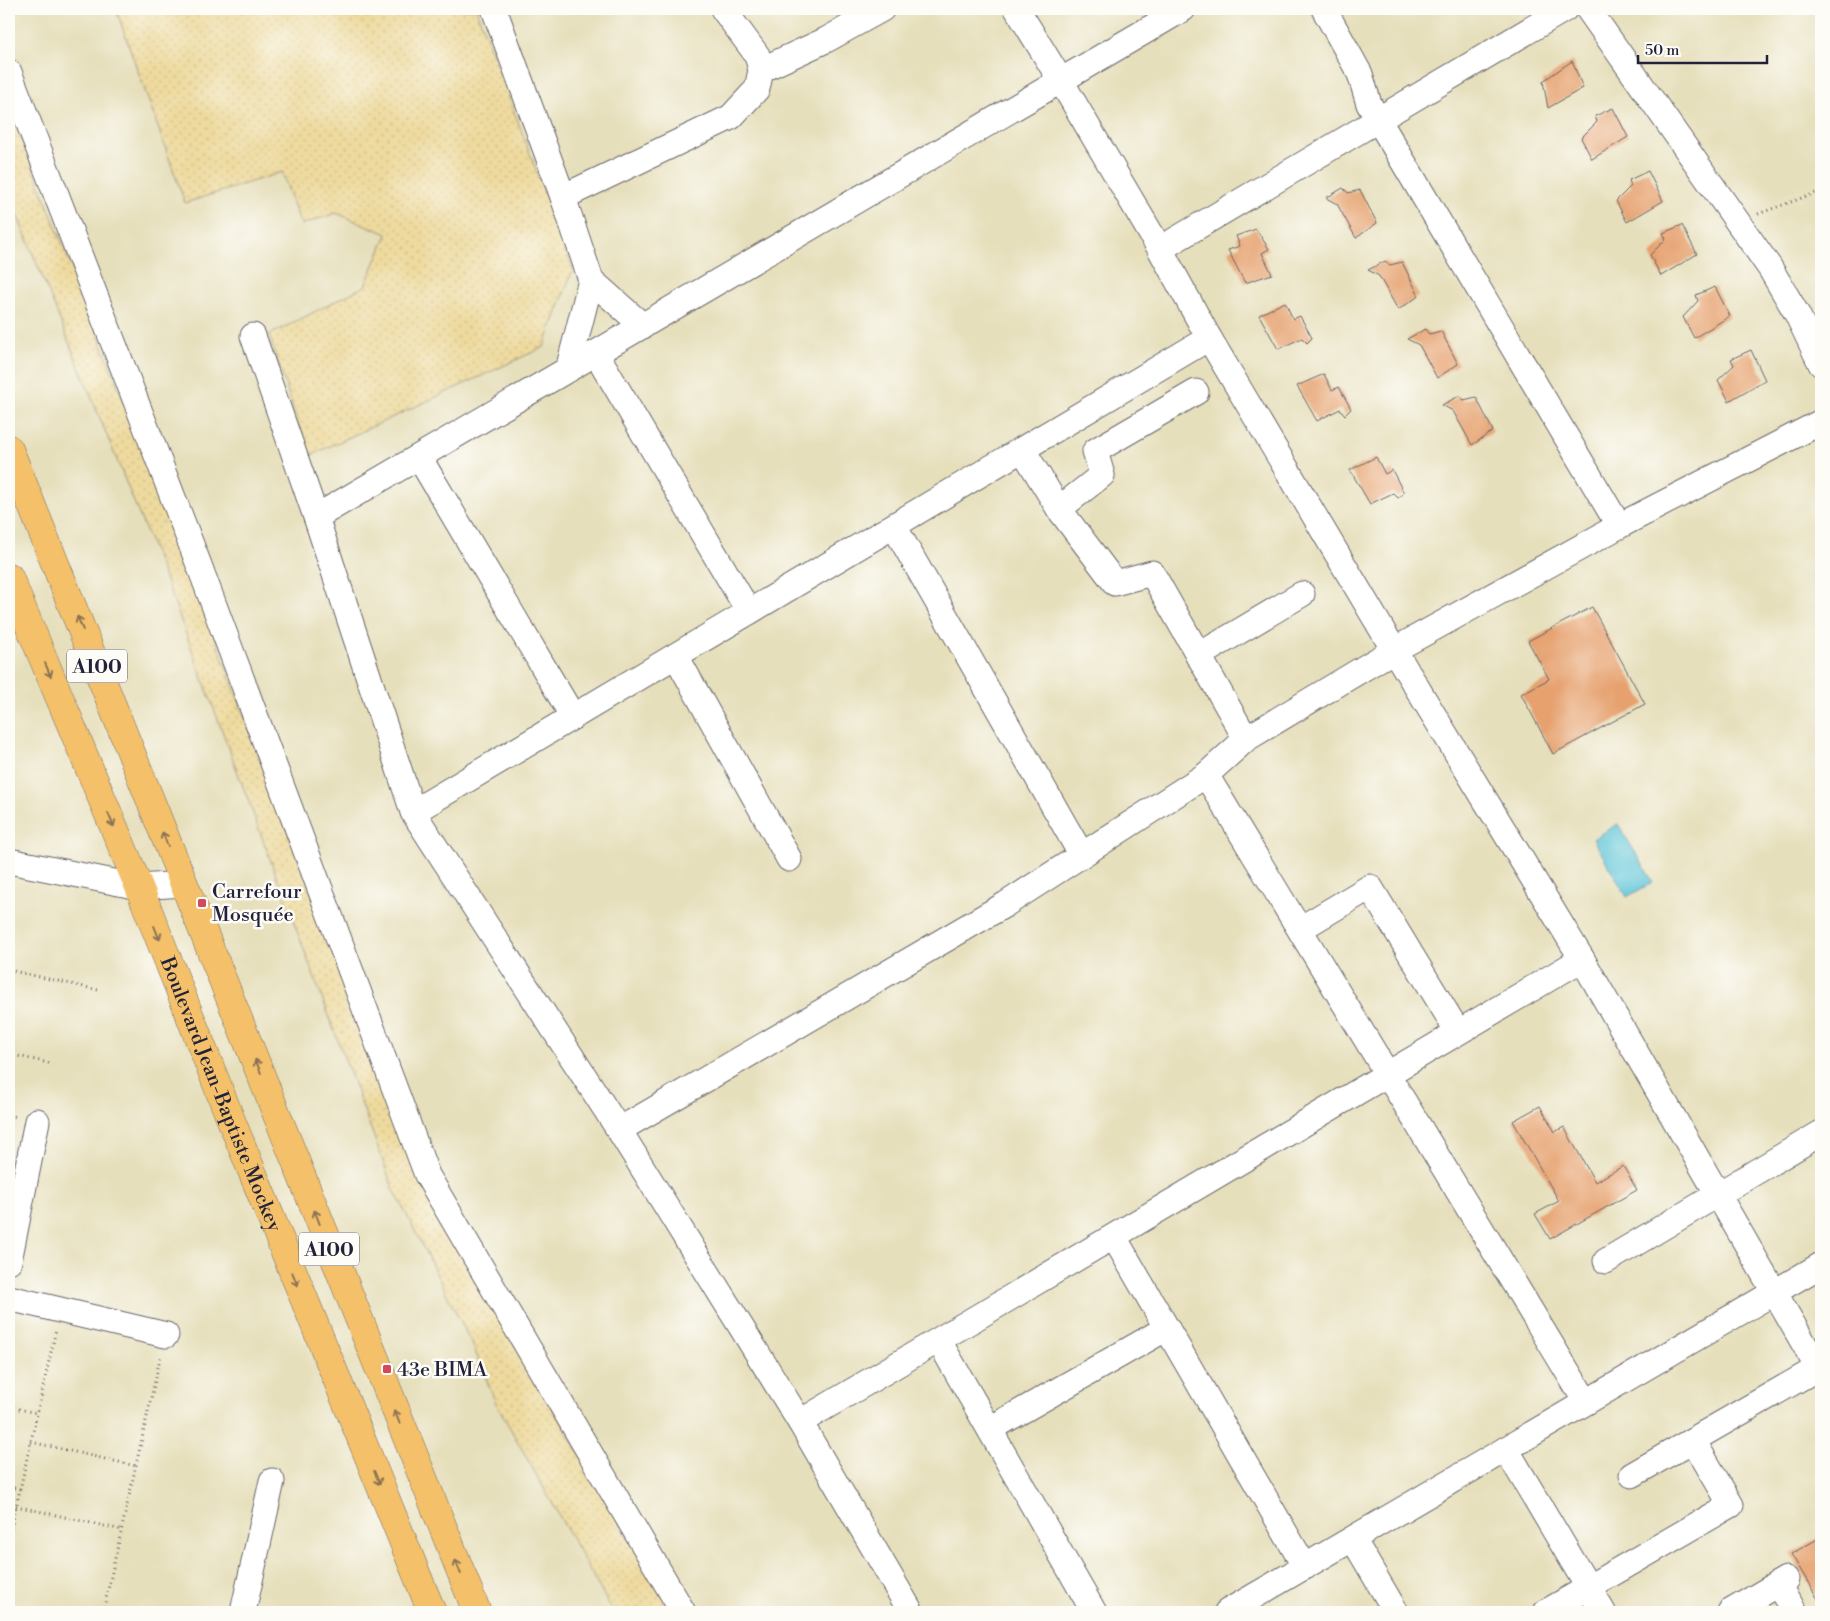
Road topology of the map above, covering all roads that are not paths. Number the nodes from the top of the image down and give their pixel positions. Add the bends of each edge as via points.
1 (494, 9) edge
2 (723, 9) edge
3 (882, 9) edge
4 (1017, 9) edge
5 (1183, 9) edge
6 (1324, 9) edge
7 (1565, 9) edge
8 (1588, 9) edge
9 (761, 70) junction
10 (9, 72) edge
11 (1061, 81) junction
12 (1379, 119) junction
13 (563, 197) junction
14 (1160, 248) junction
15 (591, 280) junction
16 (643, 326) junction
17 (253, 336) dead end
18 (1209, 338) junction
19 (596, 353) junction
20 (1821, 364) edge
21 (568, 370) junction
22 (1196, 392) dead end
23 (1821, 422) edge
24 (9, 449) edge
25 (1023, 450) junction
26 (419, 457) junction
27 (1059, 509) junction
28 (316, 517) junction
29 (894, 526) junction
30 (1619, 526) junction
31 (9, 577) edge
32 (1302, 594) dead end
33 (749, 612) junction
34 (1394, 650) junction
35 (676, 656) junction
36 (1198, 656) junction
37 (573, 717) junction
38 (1246, 739) junction
39 (1206, 775) junction
40 (413, 812) junction
41 (1081, 854) junction
42 (789, 859) dead end
43 (9, 861) edge
44 (183, 884) junction
45 (139, 888) junction
46 (1300, 928) junction
47 (1582, 958) junction
48 (1458, 1032) junction
49 (1388, 1074) junction
50 (37, 1121) dead end
51 (619, 1130) junction
52 (1821, 1133) edge
53 (1717, 1195) junction
54 (1114, 1237) junction
55 (9, 1261) edge
56 (1606, 1261) dead end
57 (1821, 1265) edge
58 (1774, 1293) junction
59 (9, 1298) edge
60 (1167, 1328) junction
61 (166, 1334) road end
62 (939, 1340) junction
63 (1586, 1402) junction
64 (800, 1422) junction
65 (990, 1429) junction
66 (1693, 1440) junction
67 (1506, 1449) junction
68 (1632, 1475) dead end
69 (272, 1481) dead end
70 (1353, 1539) junction
71 (1305, 1567) junction
72 (1588, 1588) junction
73 (243, 1612) edge
74 (432, 1612) edge
75 (477, 1612) edge
76 (683, 1612) edge
77 (911, 1612) edge
78 (1094, 1612) edge
79 (1226, 1612) edge
80 (1396, 1612) edge
81 (1546, 1612) edge
82 (1603, 1612) edge
83 (1730, 1612) edge
84 (1795, 1612) edge

1 - 13 street
2 - 9 street via 758,55
3 - 9 street
4 - 11 street
5 - 11 street
6 - 12 street via 1360,74 1369,104
7 - 12 street
8 - 20 street via 1770,268
9 - 13 street via 757,89 731,118
10 - 76 street via 199,564 427,1175
11 - 14 street
11 - 16 street
12 - 14 street
12 - 30 street
13 - 15 street
14 - 18 street
15 - 16 street
15 - 21 street
16 - 19 street
17 - 28 street
18 - 25 street
18 - 34 street
19 - 21 street
19 - 33 street
21 - 26 street
22 - 27 street via 1095,452 1102,476
23 - 30 street
44 -> 24 highway, A100
25 - 27 street
25 - 29 street
26 - 28 street
26 - 37 street
27 - 36 street via 1115,582 1152,573
28 - 40 street
29 - 33 street
29 - 41 street
30 - 34 street
31 -> 45 highway, Boulevard Jean-Baptiste Mockey / A100
32 - 36 street
33 - 35 street
34 - 38 street
34 - 47 street
35 - 37 street
35 - 42 street
36 - 38 street
37 - 40 street
38 - 39 street
39 - 41 street
39 - 46 street
40 - 51 street
41 - 51 street via 1006,904
43 - 45 street
44 - 45 street
75 -> 44 highway, A100
45 -> 74 highway, Boulevard Jean-Baptiste Mockey / A100
46 - 48 street via 1370,887
46 - 49 street
47 - 48 street
47 - 53 street
48 - 49 street
49 - 54 street
49 - 63 street
50 - 55 street
51 - 64 street
52 - 53 street
53 - 56 street
53 - 58 street
54 - 60 street
54 - 62 street
57 - 58 street
58 - 63 street
58 - 66 street via 1818,1368
59 - 61 street
60 - 65 street
60 - 71 street
62 - 64 street
62 - 65 street
63 - 67 street
64 - 77 street
65 - 78 street
66 - 68 street
66 - 72 street via 1731,1505
67 - 70 street
67 - 72 street
69 - 73 street
70 - 71 street
70 - 80 street
71 - 79 street
72 - 81 street
72 - 82 street
83 - 84 street via 1782,1582

